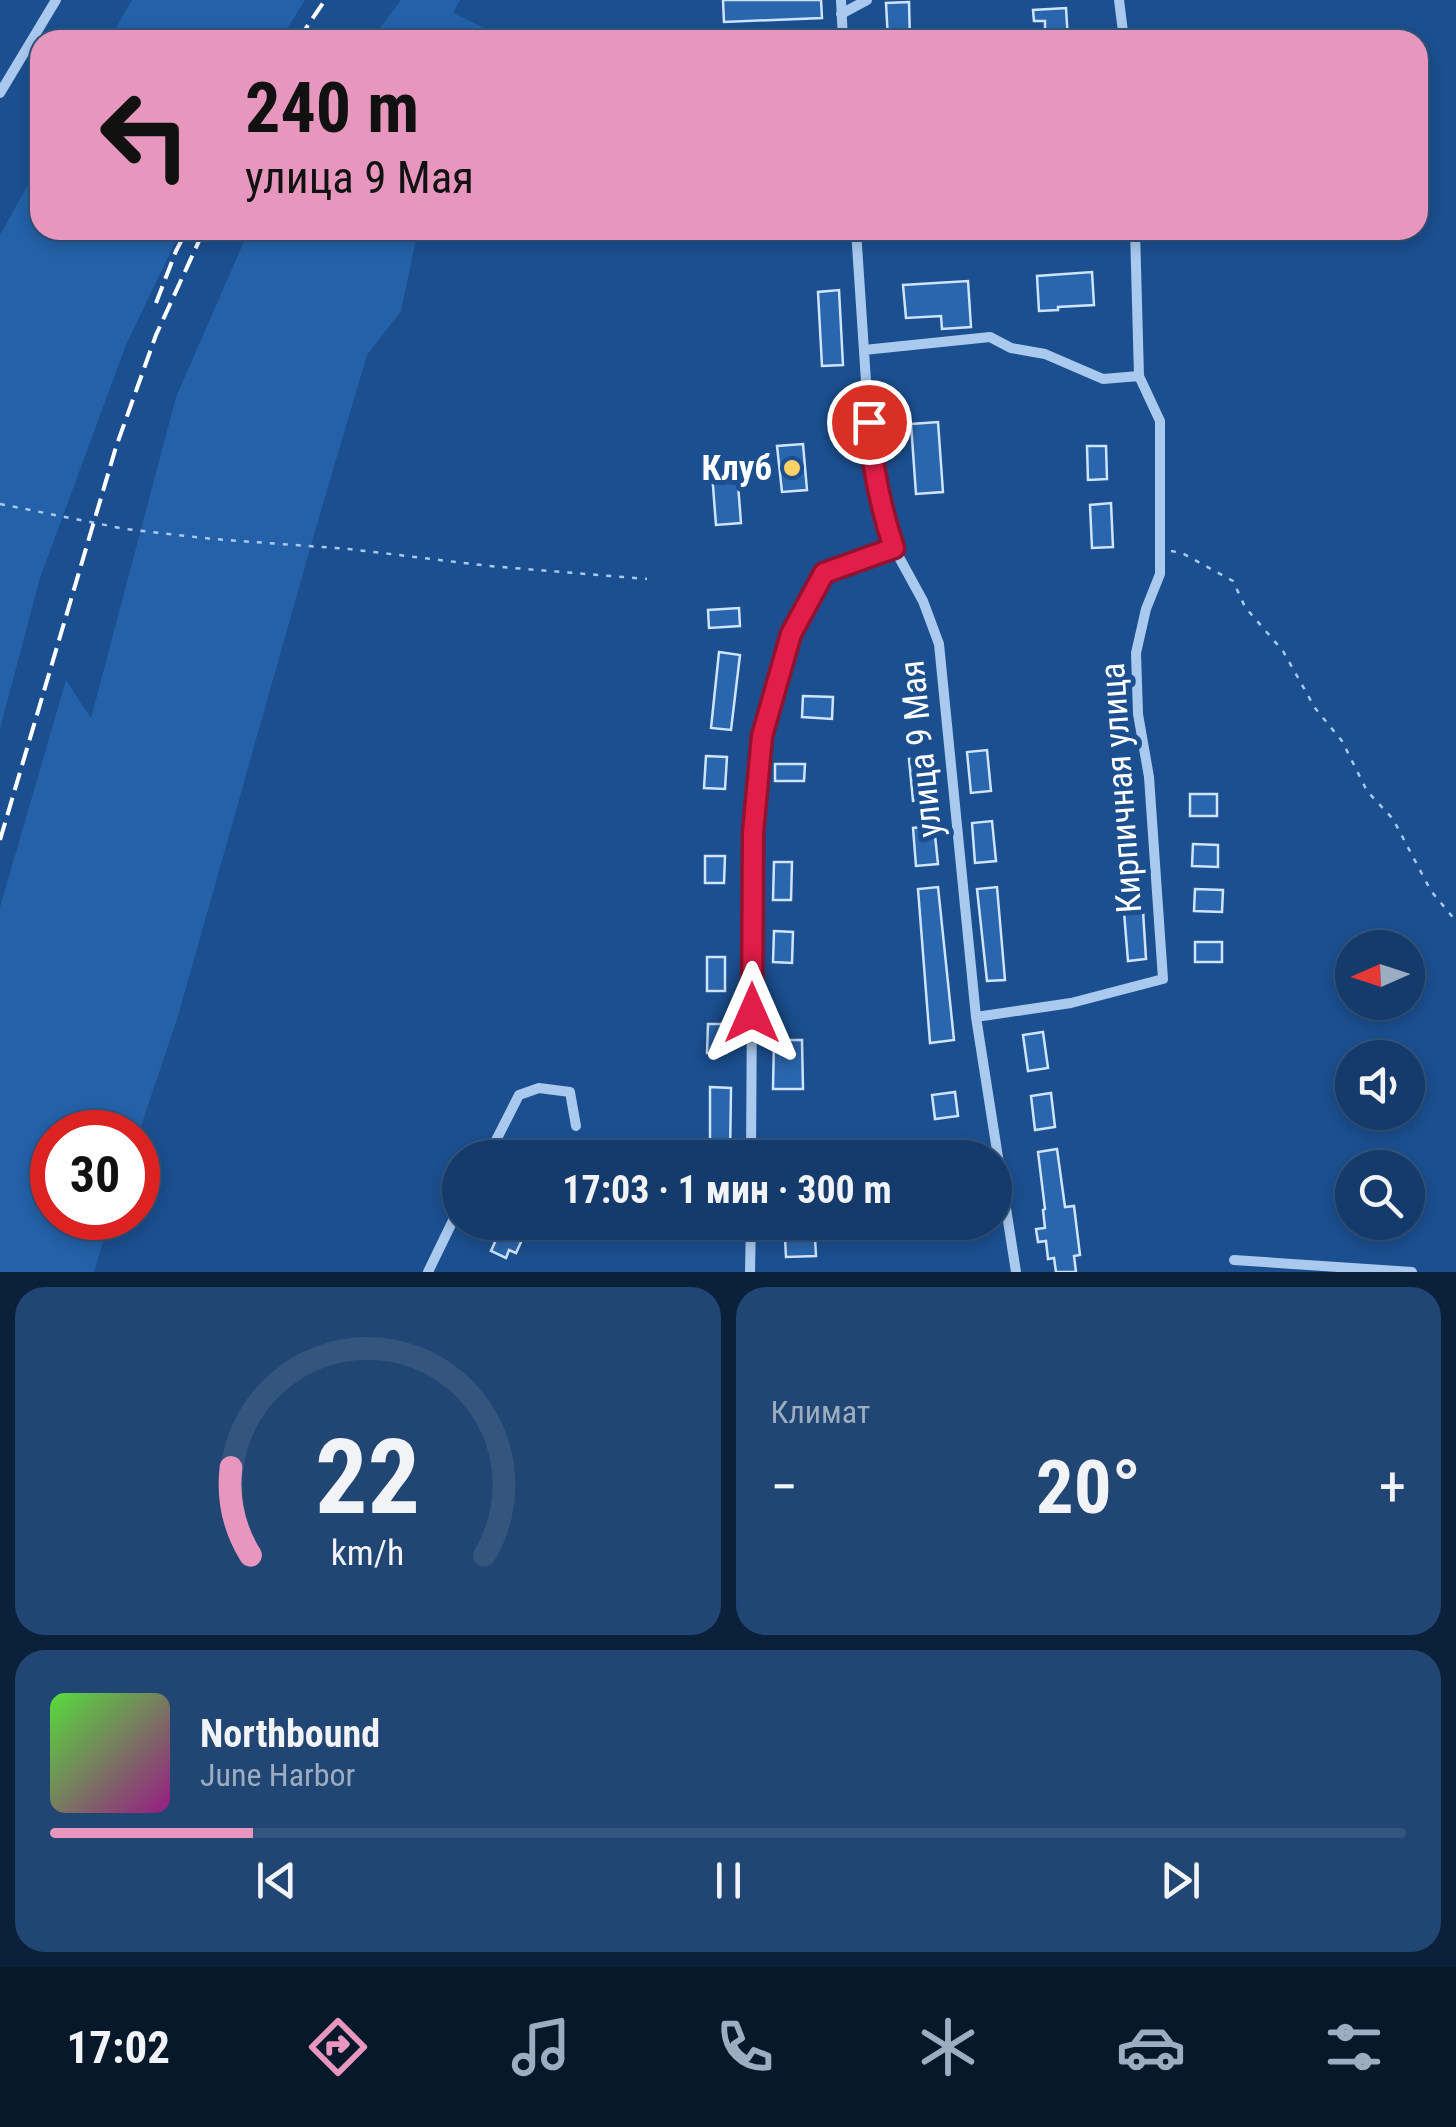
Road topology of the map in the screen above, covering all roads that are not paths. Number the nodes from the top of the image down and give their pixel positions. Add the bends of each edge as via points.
1 (56, 0) edge
2 (841, 0) edge
3 (867, 0) edge
4 (1120, 0) edge
5 (842, 14) junction
6 (38, 30) edge
7 (843, 30) edge
8 (1123, 30) edge
9 (30, 44) edge
10 (0, 94) edge
11 (857, 240) edge
12 (1135, 240) edge
13 (864, 350) junction
14 (1139, 376) junction
15 (894, 548) junction
16 (976, 1016) junction
17 (576, 1126) dead end
18 (496, 1140) edge
19 (751, 1140) edge
20 (444, 1240) edge
21 (751, 1240) edge
22 (1234, 1260) dead end
23 (428, 1272) edge
24 (750, 1272) edge
25 (1016, 1272) edge
26 (1412, 1272) edge

1 - 6 street
2 - 5 street
3 - 5 street
4 - 8 street
5 - 7 street
9 - 10 street
11 - 13 street, улица 9 Мая
12 - 14 street, Кирпичная улица
13 - 14 street via 990,337 1103,379
13 - 15 street, улица 9 Мая via 871,457
14 - 16 street, Кирпичная улица via 1160,421 1160,574 1136,653 1162,979
15 - 16 street, улица 9 Мая via 939,644
15 - 19 street via 824,573 791,634 762,736 753,833
16 - 25 street, улица 9 Мая
17 - 18 street via 570,1092 538,1088 519,1095
20 - 23 street
21 - 24 street
22 - 26 street

